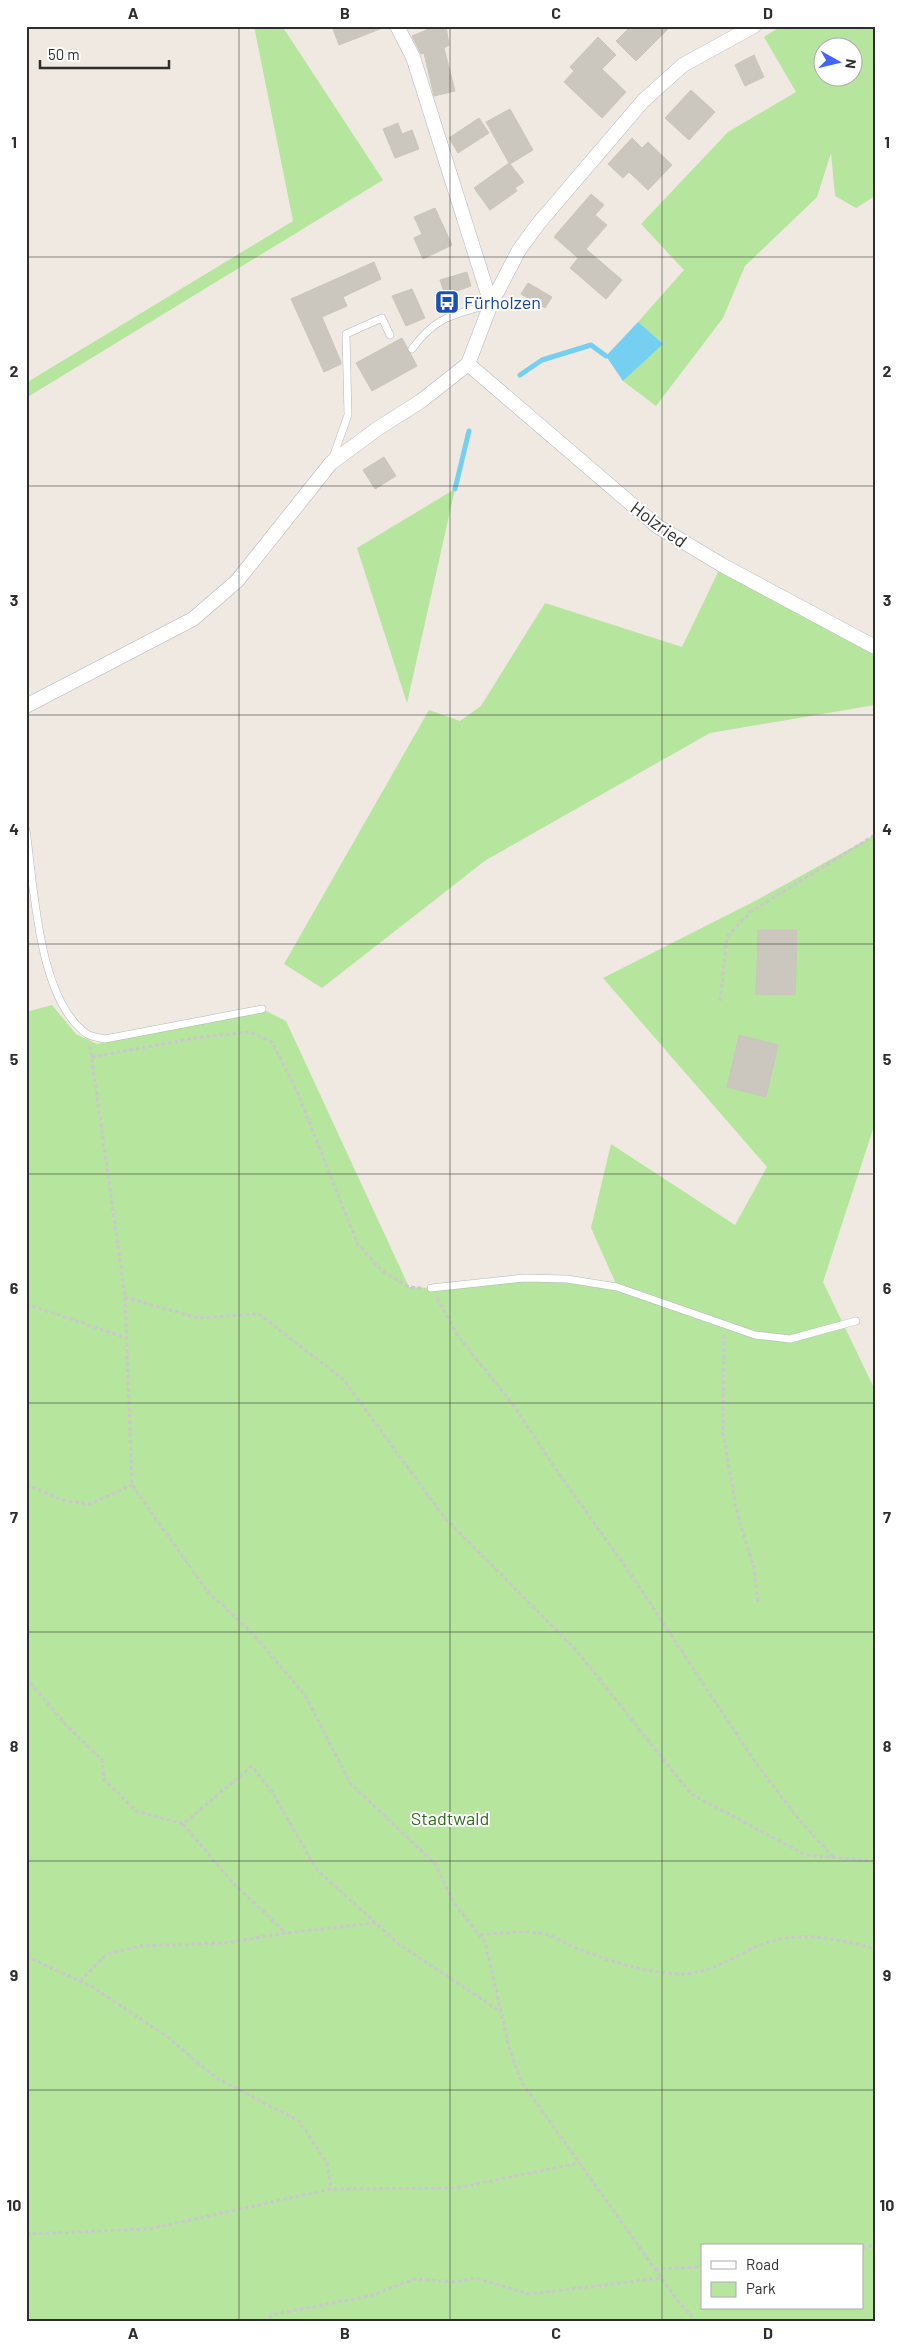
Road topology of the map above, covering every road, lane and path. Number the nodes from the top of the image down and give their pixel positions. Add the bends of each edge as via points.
1 (397, 26) edge
2 (754, 26) edge
3 (491, 304) junction
4 (390, 335) dead end
5 (412, 349) dead end
6 (468, 364) junction
7 (331, 463) junction
8 (875, 647) edge
9 (26, 706) edge
10 (26, 830) edge
11 (875, 835) edge
12 (720, 1000) dead end
13 (262, 1009) dead end
14 (88, 1035) junction
15 (92, 1057) junction
16 (431, 1288) junction
17 (125, 1297) junction
18 (26, 1304) edge
19 (856, 1321) dead end
20 (724, 1324) junction
21 (126, 1338) junction
22 (132, 1484) junction
23 (26, 1485) edge
24 (758, 1602) dead end
25 (26, 1678) edge
26 (183, 1824) junction
27 (833, 1857) junction
28 (875, 1861) edge
29 (375, 1923) junction
30 (286, 1932) junction
31 (480, 1936) junction
32 (875, 1949) edge
33 (26, 1956) edge
34 (80, 1981) junction
35 (501, 2012) junction
36 (579, 2163) junction
37 (331, 2188) junction
38 (26, 2234) edge
39 (701, 2268) edge
40 (655, 2270) junction
41 (662, 2278) junction
42 (263, 2321) edge
43 (696, 2321) edge

1 - 3 street via 413,56
2 - 3 street via 683,65 643,101 534,231 504,277
3 - 5 lane via 444,318 425,332
3 - 6 street
4 - 7 lane via 382,318 346,334 348,415
6 - 7 street
6 - 8 street, Holzried via 658,526 722,565
7 - 9 street via 237,581 193,619
10 - 14 lane via 45,964 68,1016
11 - 12 path via 750,912 727,937
13 - 14 lane via 105,1039
14 - 15 path
15 - 16 path via 202,1037 250,1032 272,1042 297,1091 357,1243 382,1271 409,1288
15 - 17 path
16 - 20 lane via 524,1278 568,1279 618,1286
16 - 27 path via 458,1336 511,1402 755,1762
17 - 21 path
17 - 27 path via 197,1318 259,1314 344,1380 444,1517 576,1650 691,1794 806,1855
18 - 21 path
19 - 20 lane via 790,1339 755,1335
20 - 24 path via 723,1433 736,1513 754,1568
21 - 22 path
22 - 23 path via 90,1504 66,1501
22 - 31 path via 207,1591 252,1633 306,1695 350,1783 435,1864 454,1903
25 - 26 path via 68,1727 102,1760 104,1779 136,1811
26 - 29 path via 252,1766 272,1792 317,1870
26 - 30 path via 232,1882
27 - 28 path
29 - 30 path
29 - 35 path via 400,1945
30 - 34 path via 224,1943 132,1948 106,1954
31 - 32 path via 514,1931 546,1934 620,1964 679,1974 718,1967 757,1946 800,1935 839,1939
31 - 35 path via 485,1942
33 - 34 path
34 - 37 path via 165,2035 216,2077 300,2121 327,2163
35 - 36 path via 521,2081
36 - 37 path via 456,2188
36 - 40 path
37 - 38 path via 149,2229
39 - 40 path
40 - 41 path
41 - 42 path via 529,2294 476,2278 455,2282 415,2279 370,2296 275,2314
41 - 43 path

